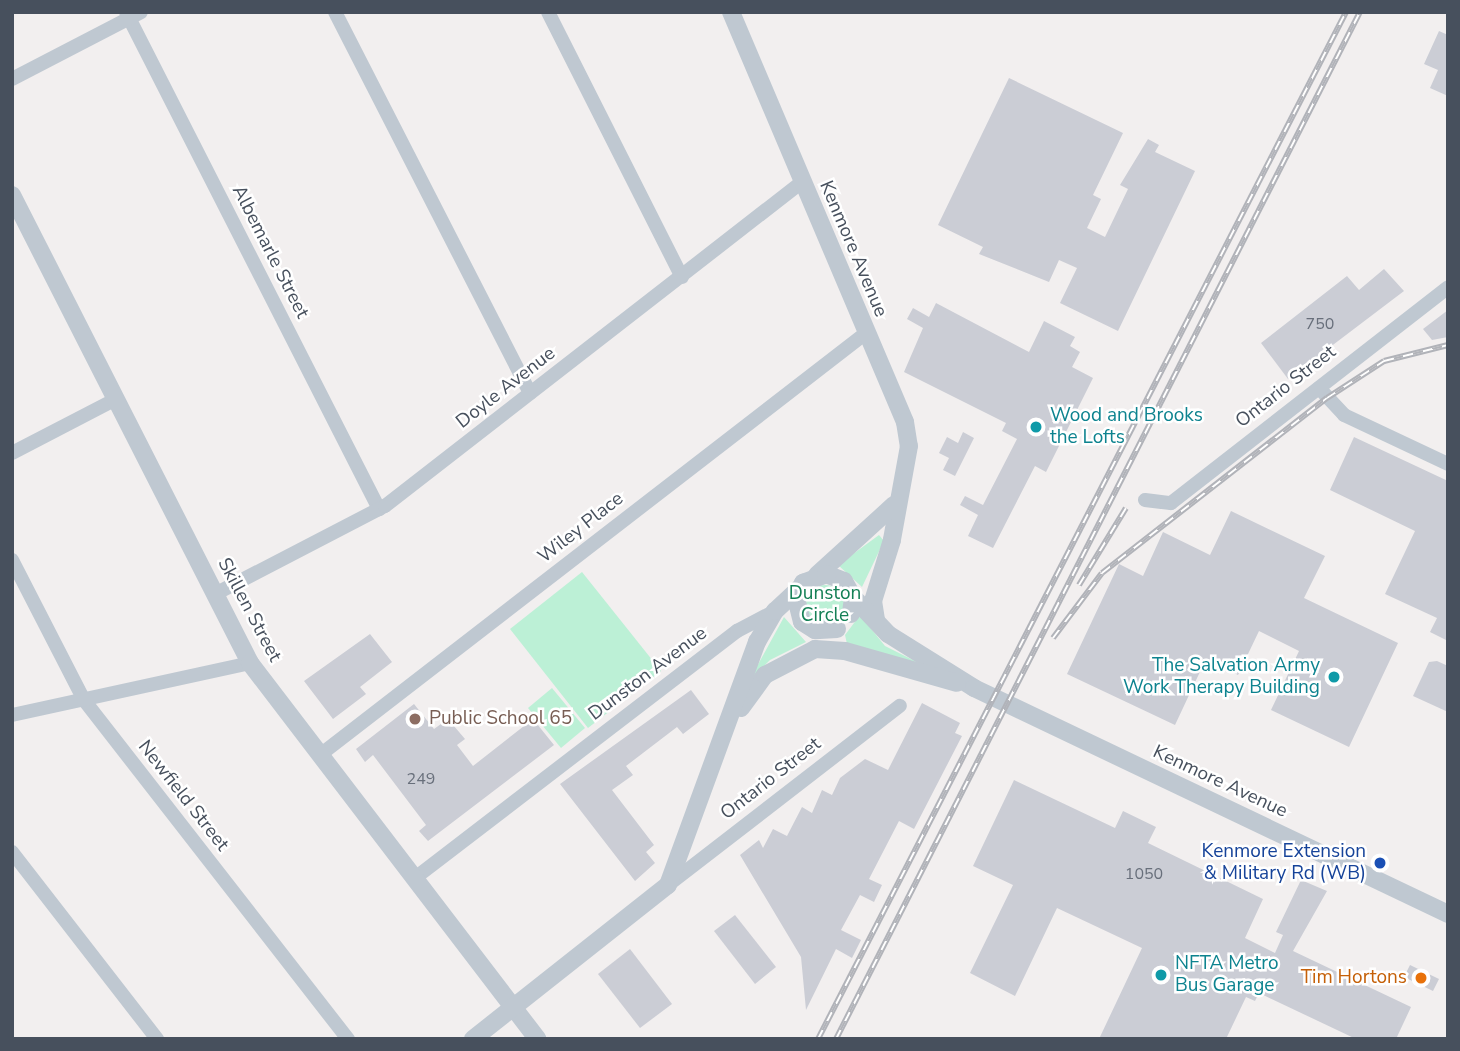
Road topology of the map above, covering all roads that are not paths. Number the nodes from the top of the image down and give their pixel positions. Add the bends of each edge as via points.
1 (335, 12) edge
2 (548, 12) edge
3 (731, 12) edge
4 (132, 14) edge
5 (12, 79) edge
6 (802, 182) junction
7 (12, 195) edge
8 (682, 277) junction
9 (1448, 287) edge
10 (866, 332) junction
11 (1319, 388) junction
12 (530, 393) junction
13 (116, 399) junction
14 (12, 453) edge
15 (1448, 464) edge
16 (1145, 499) dead end
17 (894, 505) junction
18 (379, 509) junction
19 (12, 560) edge
20 (817, 575) junction
21 (799, 589) junction
22 (215, 593) junction
23 (863, 601) junction
24 (775, 611) junction
25 (826, 639) junction
26 (250, 663) junction
27 (974, 688) junction
28 (84, 700) junction
29 (900, 706) dead end
30 (12, 715) edge
31 (718, 748) junction
32 (320, 755) junction
33 (12, 852) edge
34 (415, 877) junction
35 (668, 885) junction
36 (1448, 914) edge
37 (513, 1007) junction
38 (157, 1039) edge
39 (348, 1039) edge
40 (473, 1039) edge
41 (537, 1039) edge

1 - 12 street
2 - 8 street
3 - 6 street, Kenmore Avenue
4 - 5 street
4 - 18 street, Albemarle Street
6 - 8 street, Doyle Avenue
6 - 10 street, Kenmore Avenue
7 - 13 street, Skillen Street
8 - 12 street, Doyle Avenue
9 - 11 street, Ontario Street
10 - 17 street, Kenmore Avenue via 905,422 909,446
10 - 32 street, Wiley Place
11 - 15 street via 1344,415
11 - 16 street, Ontario Street via 1171,503
12 - 18 street, Doyle Avenue
13 - 14 street
13 - 22 street, Skillen Street
17 - 20 street
17 - 23 street, Kenmore Avenue via 892,540
18 - 22 street, Doyle Avenue
19 - 28 street, Newfield Street
20 - 21 street
20 - 23 street via 836,576
21 - 24 street, Ontario Street
21 - 25 street via 796,606 808,627
22 - 26 street, Skillen Street
23 - 25 street
23 - 27 street, Kenmore Avenue via 888,634
24 - 31 street, Ontario Street via 757,642
24 - 34 street, Dunston Avenue via 737,631
25 - 27 street, Kenmore Avenue via 844,651
25 - 31 street, Ontario Street via 765,675
26 - 28 street
26 - 32 street, Skillen Street
27 - 36 street, Kenmore Avenue
28 - 30 street
28 - 39 street, Newfield Street
29 - 35 street, Ontario Street
31 - 35 street, Ontario Street
32 - 34 street, Skillen Street
33 - 38 street
34 - 37 street, Skillen Street
35 - 37 street, Ontario Street
37 - 40 street, Ontario Street
37 - 41 street, Skillen Street

